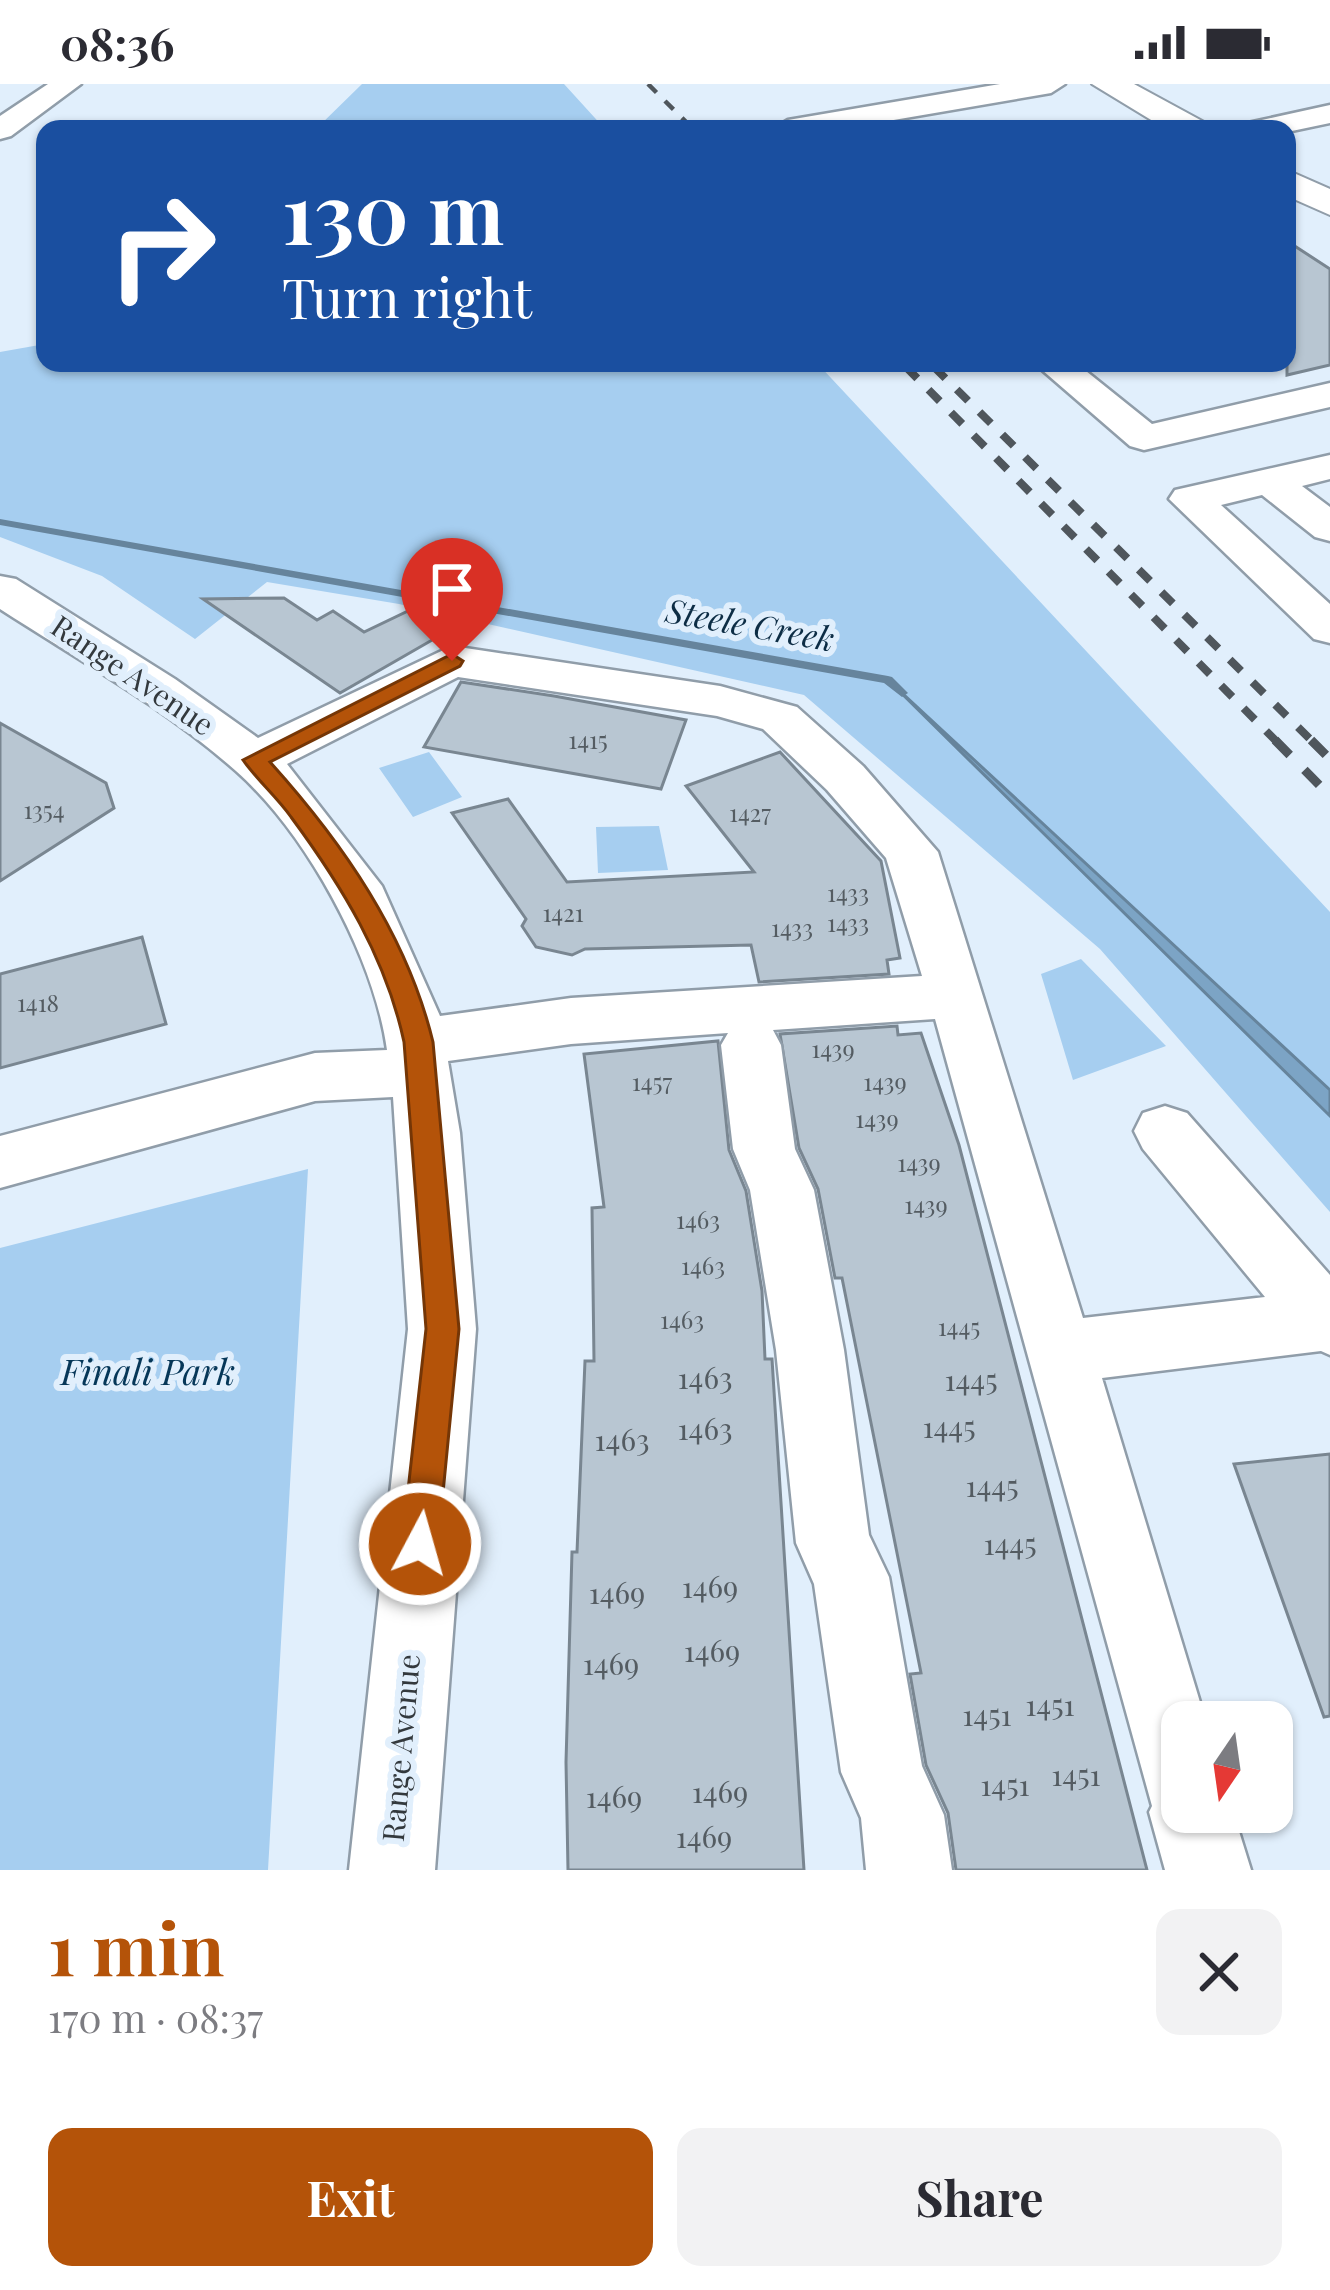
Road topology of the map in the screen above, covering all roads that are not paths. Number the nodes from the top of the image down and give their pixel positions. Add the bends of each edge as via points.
1 (1052, 84) edge
2 (1109, 84) edge
3 (17, 88) dead end
4 (59, 88) edge
5 (1330, 114) edge
6 (841, 120) edge
7 (1175, 120) edge
8 (1296, 121) edge
9 (0, 130) edge
10 (1296, 186) edge
11 (1330, 204) edge
12 (1064, 372) edge
13 (1330, 395) edge
14 (1330, 467) edge
15 (1270, 481) junction
16 (1330, 528) edge
17 (0, 589) edge
18 (1330, 629) edge
19 (255, 760) junction
20 (957, 996) junction
21 (751, 1045) dead end
22 (420, 1057) junction
23 (1165, 1131) dead end
24 (0, 1162) edge
25 (1328, 1322) edge
26 (1060, 1352) junction
27 (1161, 1706) edge
28 (1197, 1833) edge
29 (392, 1870) edge
30 (909, 1870) edge
31 (1208, 1870) edge

1 - 6 street
2 - 7 main road
3 - 4 street
4 - 9 street
5 - 8 street
10 - 11 main road
12 - 13 street via 1144,438
14 - 15 street
15 - 16 street
15 - 18 street via 1190,499
17 - 19 street, Range Avenue
19 - 20 street via 452,661 719,701 780,718 911,852
19 - 22 street, Range Avenue via 363,900 409,1002
20 - 22 street via 571,1021
20 - 26 street
21 - 30 street via 764,1149 782,1190 810,1350 832,1543 851,1577 882,1772 902,1815
22 - 24 street via 314,1077
22 - 29 street, Range Avenue via 442,1329
23 - 25 street
25 - 26 street
26 - 27 street
28 - 31 street

